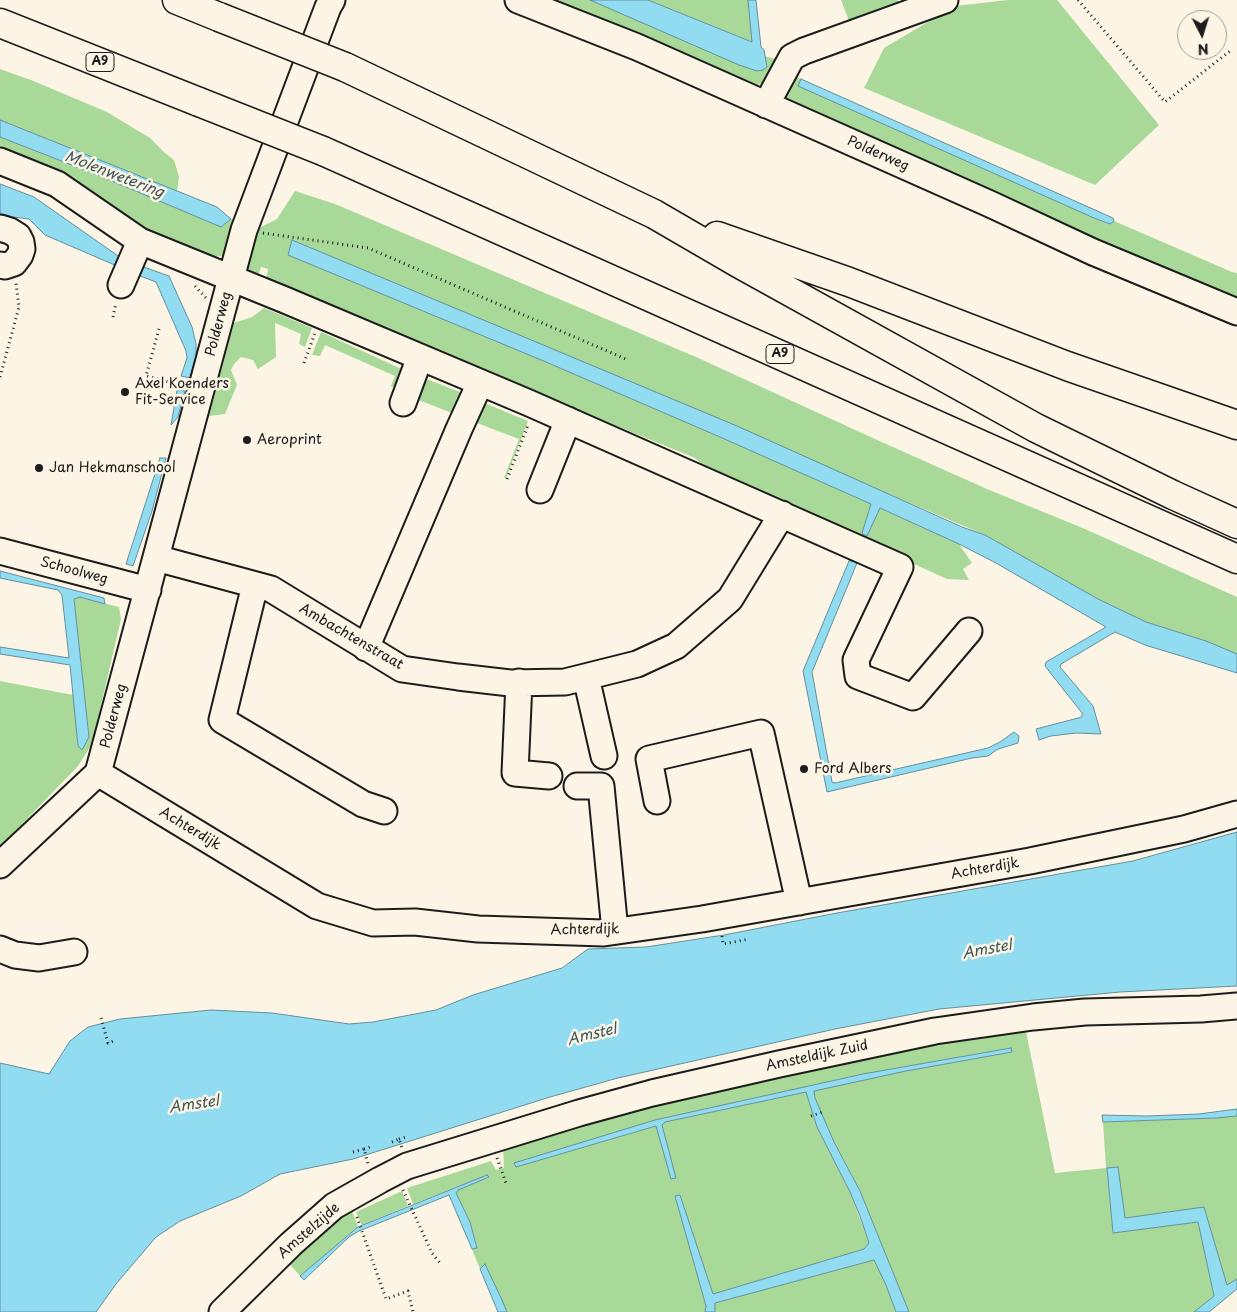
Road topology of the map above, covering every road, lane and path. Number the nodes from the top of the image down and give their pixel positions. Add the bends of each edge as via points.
1 (177, 0) edge
2 (332, 0) edge
3 (518, 0) edge
4 (945, 0) edge
5 (1078, 0) edge
6 (0, 23) edge
7 (1230, 51) dead end
8 (766, 105) junction
9 (0, 162) edge
10 (654, 214) junction
11 (0, 228) edge
12 (244, 230) junction
13 (140, 241) junction
14 (7, 264) edge
15 (232, 278) junction
16 (121, 285) dead end
17 (1237, 312) edge
18 (322, 315) junction
19 (159, 329) dead end
20 (420, 357) junction
21 (628, 360) dead end
22 (304, 363) dead end
23 (0, 377) edge
24 (480, 383) junction
25 (201, 390) junction
26 (403, 404) dead end
27 (536, 406) junction
28 (568, 420) junction
29 (1237, 425) edge
30 (507, 479) dead end
31 (540, 490) dead end
32 (782, 514) junction
33 (1237, 524) edge
34 (0, 551) edge
35 (156, 558) junction
36 (1237, 559) edge
37 (255, 584) junction
38 (148, 590) junction
39 (969, 632) dead end
40 (366, 648) junction
41 (586, 677) junction
42 (519, 682) junction
43 (604, 756) dead end
44 (98, 772) junction
45 (550, 776) dead end
46 (577, 786) dead end
47 (657, 801) dead end
48 (384, 811) dead end
49 (1237, 814) edge
50 (0, 865) edge
51 (799, 902) junction
52 (614, 931) junction
53 (722, 935) dead end
54 (749, 940) dead end
55 (0, 949) edge
56 (74, 952) dead end
57 (1237, 1006) edge
58 (101, 1018) dead end
59 (116, 1040) dead end
60 (823, 1112) dead end
61 (811, 1116) dead end
62 (406, 1137) dead end
63 (399, 1139) junction
64 (491, 1141) junction
65 (392, 1142) dead end
66 (373, 1146) dead end
67 (364, 1149) junction
68 (353, 1152) dead end
69 (405, 1157) junction
70 (366, 1158) dead end
71 (507, 1186) dead end
72 (406, 1196) dead end
73 (357, 1217) dead end
74 (440, 1263) dead end
75 (222, 1312) edge
76 (413, 1312) edge

1 - 10 highway, bridge via 345,68
2 - 12 street, Polderweg
3 - 8 street, Polderweg via 637,47
4 - 8 street via 792,57
5 - 7 path via 1165,102
6 - 36 highway, A9, bridge via 323,151
8 - 17 street, Polderweg via 1093,252
9 - 13 street via 57,184
10 - 29 highway
10 - 33 highway via 1036,428
11 - 14 street via 18,236 21,242 20,255
12 - 15 street, Polderweg
12 - 21 path via 368,248
13 - 15 street
13 - 16 street
14 - 23 path via 19,307
15 - 18 street
15 - 25 street, Polderweg
18 - 20 street
18 - 22 path
19 - 25 path via 146,376
20 - 24 street
20 - 26 street
24 - 27 street
24 - 40 street
25 - 35 street, Polderweg
27 - 28 street
27 - 30 path
28 - 31 street
28 - 32 street
32 - 39 street via 900,567 856,660 858,676 913,697
32 - 41 street, Ambachtenstraat via 730,599 676,646 637,664
34 - 38 street, Schoolweg
35 - 37 street, Ambachtenstraat
35 - 38 street, Polderweg
37 - 40 street, Ambachtenstraat via 270,589
37 - 48 street via 222,720 363,804
38 - 44 street, Polderweg
40 - 42 street, Ambachtenstraat via 402,669
41 - 42 street, Ambachtenstraat via 565,682
41 - 43 street
42 - 45 street via 515,773
44 - 50 street
44 - 52 street, Achterdijk via 317,906 373,923 415,922 488,930
46 - 52 street via 601,786
47 - 51 street via 650,759 761,733
49 - 51 street, Achterdijk via 1184,829 1030,861
51 - 52 street, Achterdijk
53 - 54 path via 723,944
55 - 56 street via 39,958
57 - 64 street, Amsteldijk Zuid via 1085,1012 935,1031 761,1068 597,1108
58 - 59 path via 108,1043
60 - 61 path
62 - 63 path
63 - 65 path
63 - 69 path
64 - 69 street, Amsteldijk Zuid
64 - 71 path
66 - 67 path
67 - 68 path
67 - 70 path
69 - 75 street, Amstelzijde via 380,1180 334,1206
72 - 74 path via 432,1253
73 - 76 path via 386,1299 408,1291

